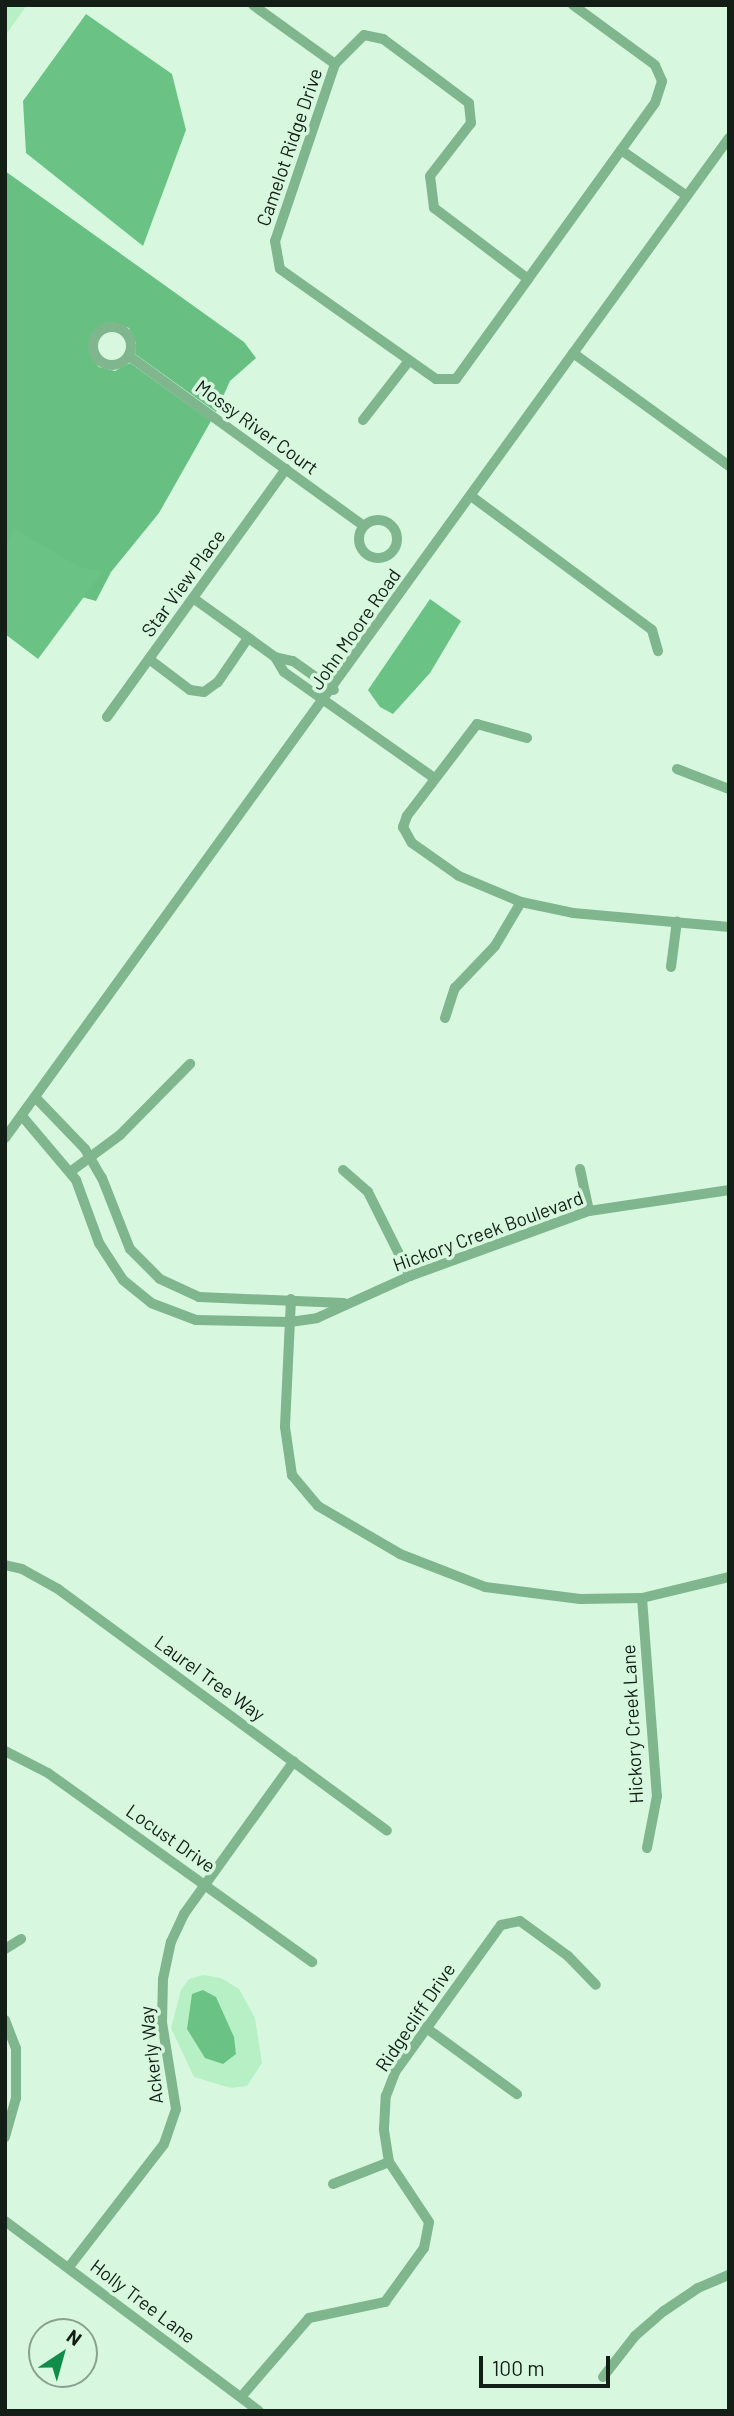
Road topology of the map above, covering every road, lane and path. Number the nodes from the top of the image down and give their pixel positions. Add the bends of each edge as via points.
1 (253, 5) edge
2 (573, 5) edge
3 (335, 64) junction
4 (729, 138) edge
5 (621, 150) junction
6 (687, 196) junction
7 (528, 279) junction
8 (573, 354) junction
9 (129, 356) dead end
10 (408, 362) junction
11 (363, 421) dead end
12 (729, 466) edge
13 (286, 469) junction
14 (471, 496) junction
15 (364, 526) dead end
16 (193, 598) junction
17 (248, 638) junction
18 (658, 651) dead end
19 (275, 657) junction
20 (149, 659) junction
21 (304, 668) junction
22 (295, 680) junction
23 (334, 690) junction
24 (325, 702) junction
25 (107, 717) dead end
26 (527, 738) dead end
27 (677, 769) dead end
28 (434, 778) junction
29 (729, 789) edge
30 (521, 902) junction
31 (677, 921) junction
32 (729, 927) edge
33 (671, 967) dead end
34 (445, 1018) dead end
35 (190, 1064) dead end
36 (35, 1097) junction
37 (22, 1116) junction
38 (5, 1138) edge
39 (90, 1157) junction
40 (580, 1169) dead end
41 (343, 1170) dead end
42 (70, 1172) junction
43 (729, 1190) edge
44 (589, 1211) junction
45 (410, 1276) junction
46 (291, 1299) junction
47 (344, 1303) junction
48 (290, 1322) junction
49 (5, 1565) edge
50 (729, 1577) edge
51 (642, 1598) junction
52 (5, 1751) edge
53 (293, 1761) junction
54 (387, 1831) dead end
55 (647, 1848) dead end
56 (205, 1883) junction
57 (21, 1939) dead end
58 (5, 1949) edge
59 (312, 1962) dead end
60 (596, 1985) dead end
61 (5, 2020) edge
62 (425, 2027) junction
63 (517, 2094) dead end
64 (5, 2137) edge
65 (389, 2162) junction
66 (333, 2185) dead end
67 (5, 2221) edge
68 (69, 2267) junction
69 (729, 2275) edge
70 (603, 2377) dead end
71 (241, 2397) junction
72 (259, 2411) edge

1 - 3 street
2 - 5 street, Camelot Ridge Drive via 655,65 662,81 655,103
3 - 7 street, Camelot Ridge Drive via 364,35 383,39 470,103 471,123 430,176 435,208
3 - 10 street, Camelot Ridge Drive via 282,212 275,241 281,269
4 - 6 street, John Moore Road
5 - 6 street
5 - 7 street, Camelot Ridge Drive
6 - 8 street, John Moore Road
7 - 10 street, Camelot Ridge Drive via 456,379 436,379
8 - 12 street
8 - 14 street, John Moore Road
9 - 13 street, Mossy River Court
10 - 11 street
13 - 15 street, Mossy River Court
13 - 16 street, Star View Place
14 - 18 street via 652,630
14 - 23 street, John Moore Road
16 - 17 street
16 - 20 street, Star View Place
17 - 19 street
17 - 20 street via 218,682 204,692 190,690
19 - 21 street
19 - 22 street
20 - 25 street, Star View Place
21 - 22 street
21 - 23 street
22 - 24 street
23 - 24 street, John Moore Road
24 - 28 street via 343,709
24 - 36 street, John Moore Road
26 - 28 street via 477,723
27 - 29 street
28 - 30 street via 407,816 405,835 459,876
30 - 31 street via 573,913
30 - 34 street via 495,946 456,988
31 - 32 street
31 - 33 street
35 - 39 street via 120,1135
36 - 37 street, John Moore Road
36 - 39 street, Hickory Creek Boulevard via 64,1122
37 - 38 street, John Moore Road
37 - 42 street, Hickory Creek Boulevard
39 - 42 street
39 - 46 street, Hickory Creek Boulevard via 130,1249 160,1279 199,1297
40 - 44 street
41 - 45 street via 368,1192
42 - 48 street, Hickory Creek Boulevard via 108,1259 123,1280 151,1303 196,1320
43 - 44 street, Hickory Creek Boulevard
44 - 45 street, Hickory Creek Boulevard
45 - 47 street, Hickory Creek Boulevard
46 - 47 street, Hickory Creek Boulevard
46 - 48 street
47 - 48 street, Hickory Creek Boulevard via 317,1318
48 - 51 street via 285,1427 292,1475 318,1506 400,1554 485,1587 580,1599
49 - 53 street, Laurel Tree Way via 58,1589
50 - 51 street
51 - 55 street, Hickory Creek Lane via 657,1796
52 - 56 street, Locust Drive via 48,1773
53 - 54 street, Laurel Tree Way
53 - 56 street, Ackerly Way
56 - 59 street, Locust Drive
56 - 68 street, Ackerly Way via 171,1942 163,1979 162,2023 176,2109 164,2144
57 - 58 street
60 - 62 street, Ridgecliff Drive via 568,1956 520,1921 501,1925
61 - 64 street via 16,2048 16,2098
62 - 63 street
62 - 65 street, Ridgecliff Drive via 395,2072 386,2096
65 - 66 street
65 - 71 street via 429,2222 424,2248 385,2302 309,2318
67 - 68 street, Holly Tree Lane
68 - 71 street, Holly Tree Lane
69 - 70 street via 698,2288 664,2311 635,2336
71 - 72 street, Holly Tree Lane

